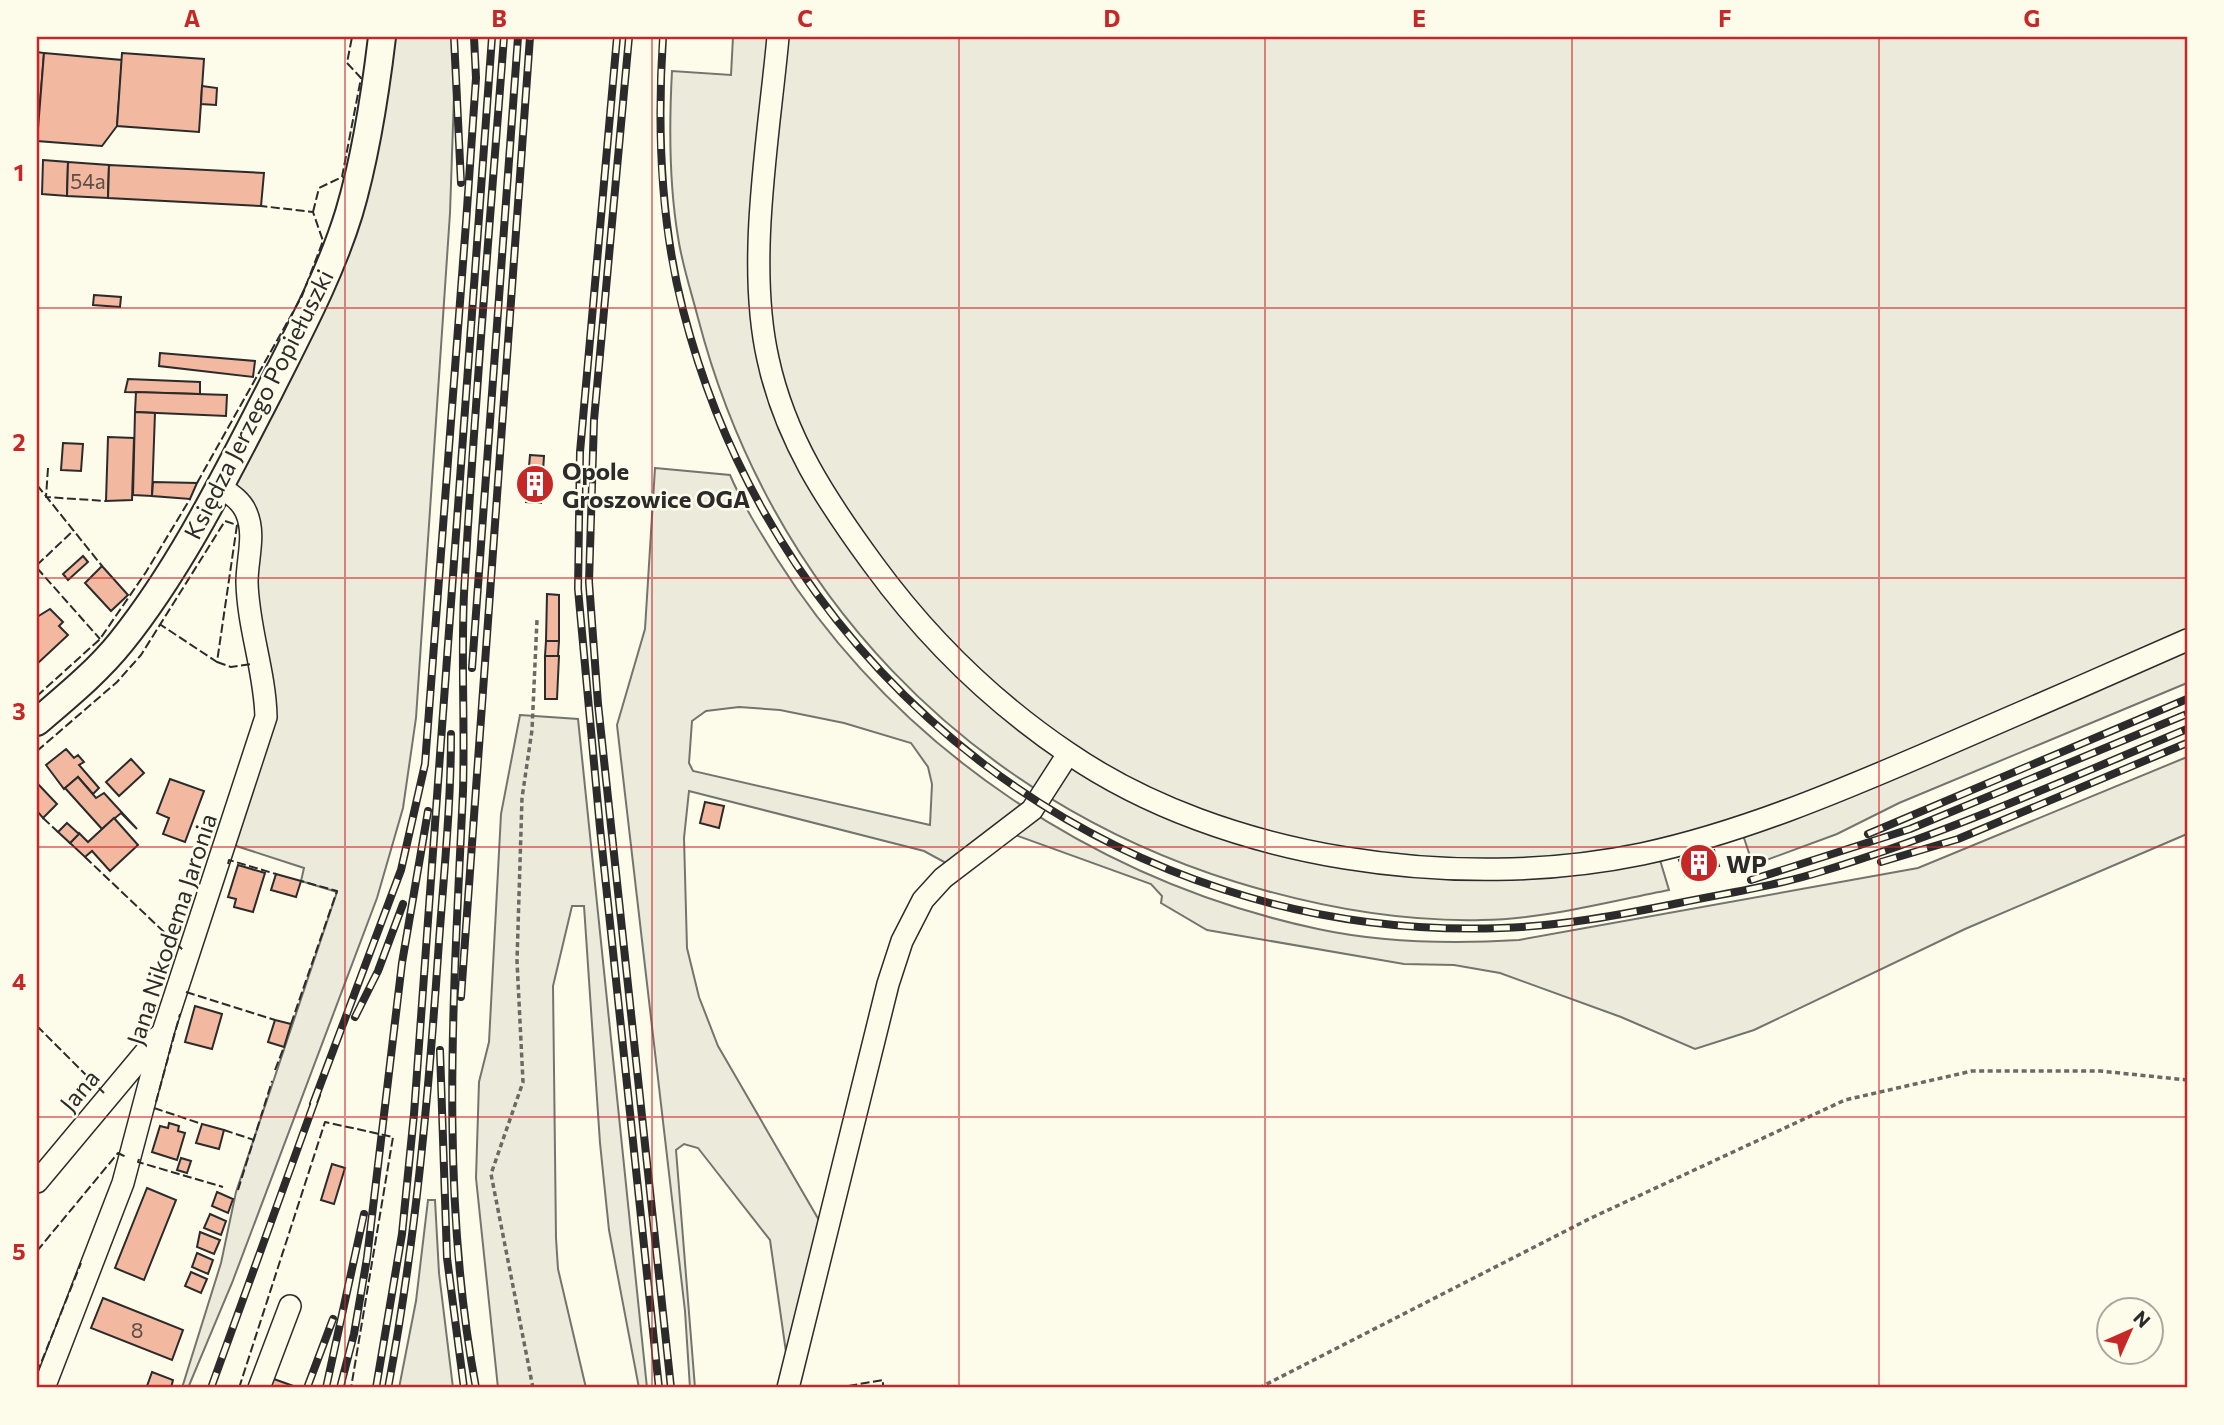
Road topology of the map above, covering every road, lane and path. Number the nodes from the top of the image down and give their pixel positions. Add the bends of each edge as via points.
1 (382, 37) edge
2 (778, 37) edge
3 (219, 486) junction
4 (537, 620) dead end
5 (2187, 640) edge
6 (37, 722) edge
7 (1068, 754) junction
8 (163, 1032) junction
9 (2187, 1080) edge
10 (37, 1182) edge
11 (290, 1306) dead end
12 (44, 1388) edge
13 (259, 1388) edge
14 (533, 1388) edge
15 (788, 1388) edge
16 (1259, 1388) edge

1 - 3 main road, Księdza Jerzego Popiełuszki via 364,154 344,227 296,338
2 - 7 street via 761,230 760,300 768,360 796,445 831,507 934,641 990,694
3 - 6 main road, Księdza Jerzego Popiełuszki via 121,643
3 - 8 street, Jana Nikodema Jaronia via 238,499 250,526 249,607 266,717
4 - 14 path via 517,961 523,1082 491,1174
5 - 7 street via 1816,799 1667,848 1589,861 1455,869 1356,861 1233,830 1172,809
7 - 15 street via 1032,810 943,878 910,921 888,985
8 - 10 street, Jana
8 - 12 street, Jana Nikodema Jaronia via 127,1171
9 - 16 path via 2100,1070 1972,1071 1845,1100 1591,1218
11 - 13 street

